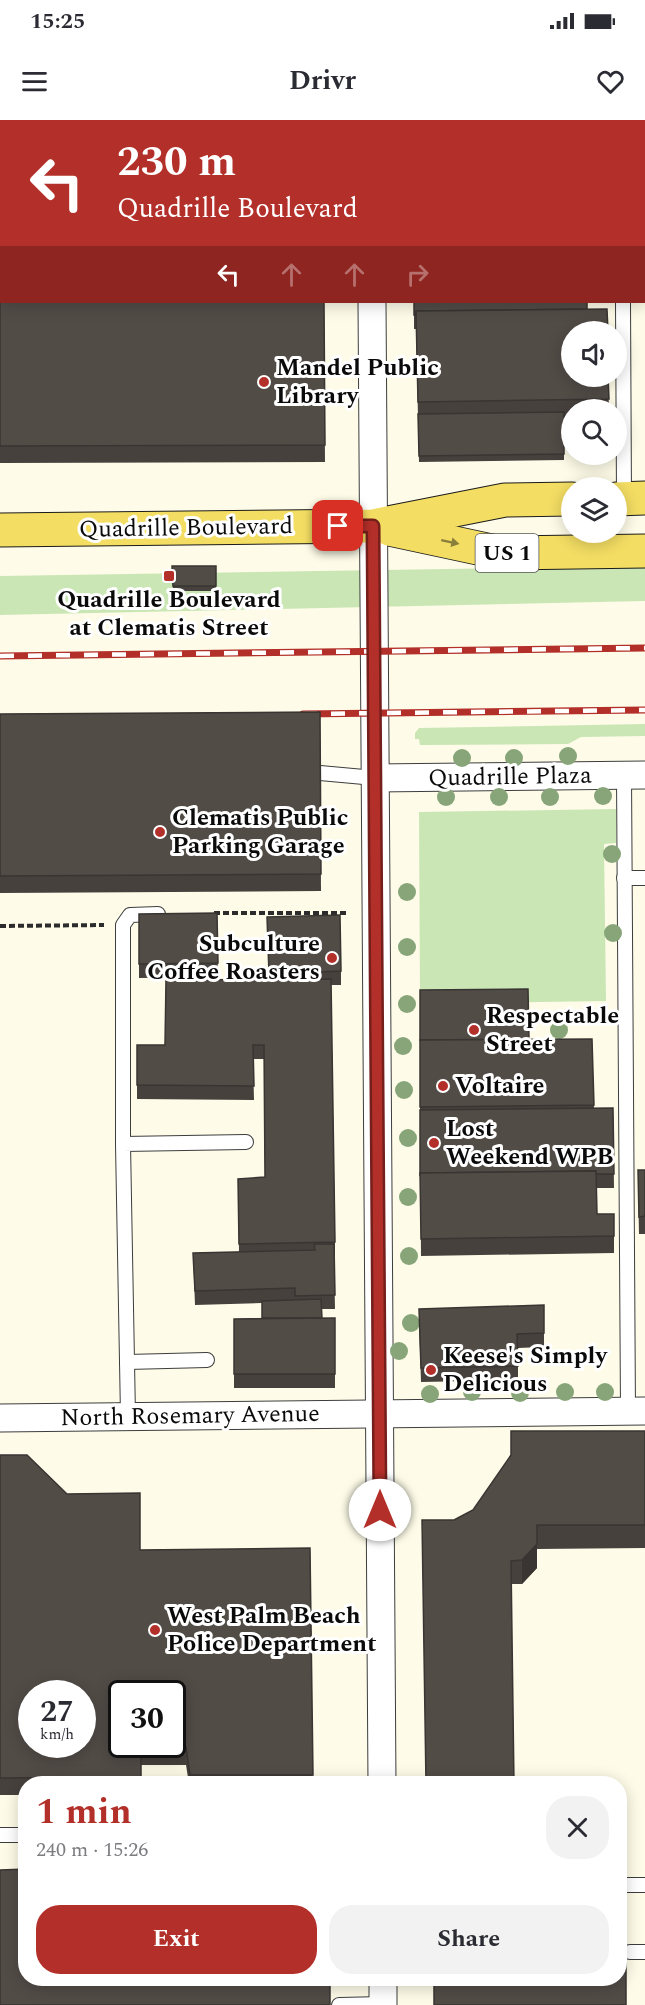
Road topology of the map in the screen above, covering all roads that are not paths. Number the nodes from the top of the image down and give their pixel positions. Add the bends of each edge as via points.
1 (372, 303) edge
2 (623, 303) edge
3 (561, 499) edge
4 (628, 499) edge
5 (373, 526) junction
6 (0, 530) edge
7 (645, 551) edge
8 (320, 773) edge
9 (634, 775) edge
10 (375, 778) junction
11 (624, 878) junction
12 (645, 878) edge
13 (204, 913) edge
14 (246, 1142) dead end
15 (123, 1144) junction
16 (207, 1360) dead end
17 (127, 1362) junction
18 (637, 1411) edge
19 (380, 1414) junction
20 (128, 1416) junction
21 (0, 1418) edge
22 (382, 1776) edge
23 (0, 1835) edge
24 (18, 1835) edge
25 (0, 1849) edge
26 (645, 1884) edge
27 (627, 1885) edge
28 (630, 1952) dead end
29 (645, 1952) edge
30 (383, 1996) edge
31 (339, 2005) edge

1 - 5 street
2 - 4 lane
3 - 5 main road, Quadrille Boulevard / US 1 via 505,500
5 - 6 main road, Quadrille Boulevard / US 1
5 -> 7 main road, Quadrille Boulevard / US 1 via 501,553
5 - 10 street
8 - 10 lane
9 - 10 street, Quadrille Plaza
9 - 11 lane
10 - 19 street
11 - 12 lane
11 - 18 lane
13 - 15 lane via 130,915 123,925
14 - 15 lane
15 - 17 lane
16 - 17 lane
17 - 20 lane
18 - 19 street, North Rosemary Avenue
19 - 20 street, North Rosemary Avenue
19 - 22 street
20 - 21 street, North Rosemary Avenue
23 - 24 lane
23 - 25 lane
26 - 27 lane
28 - 29 lane
30 - 31 lane

